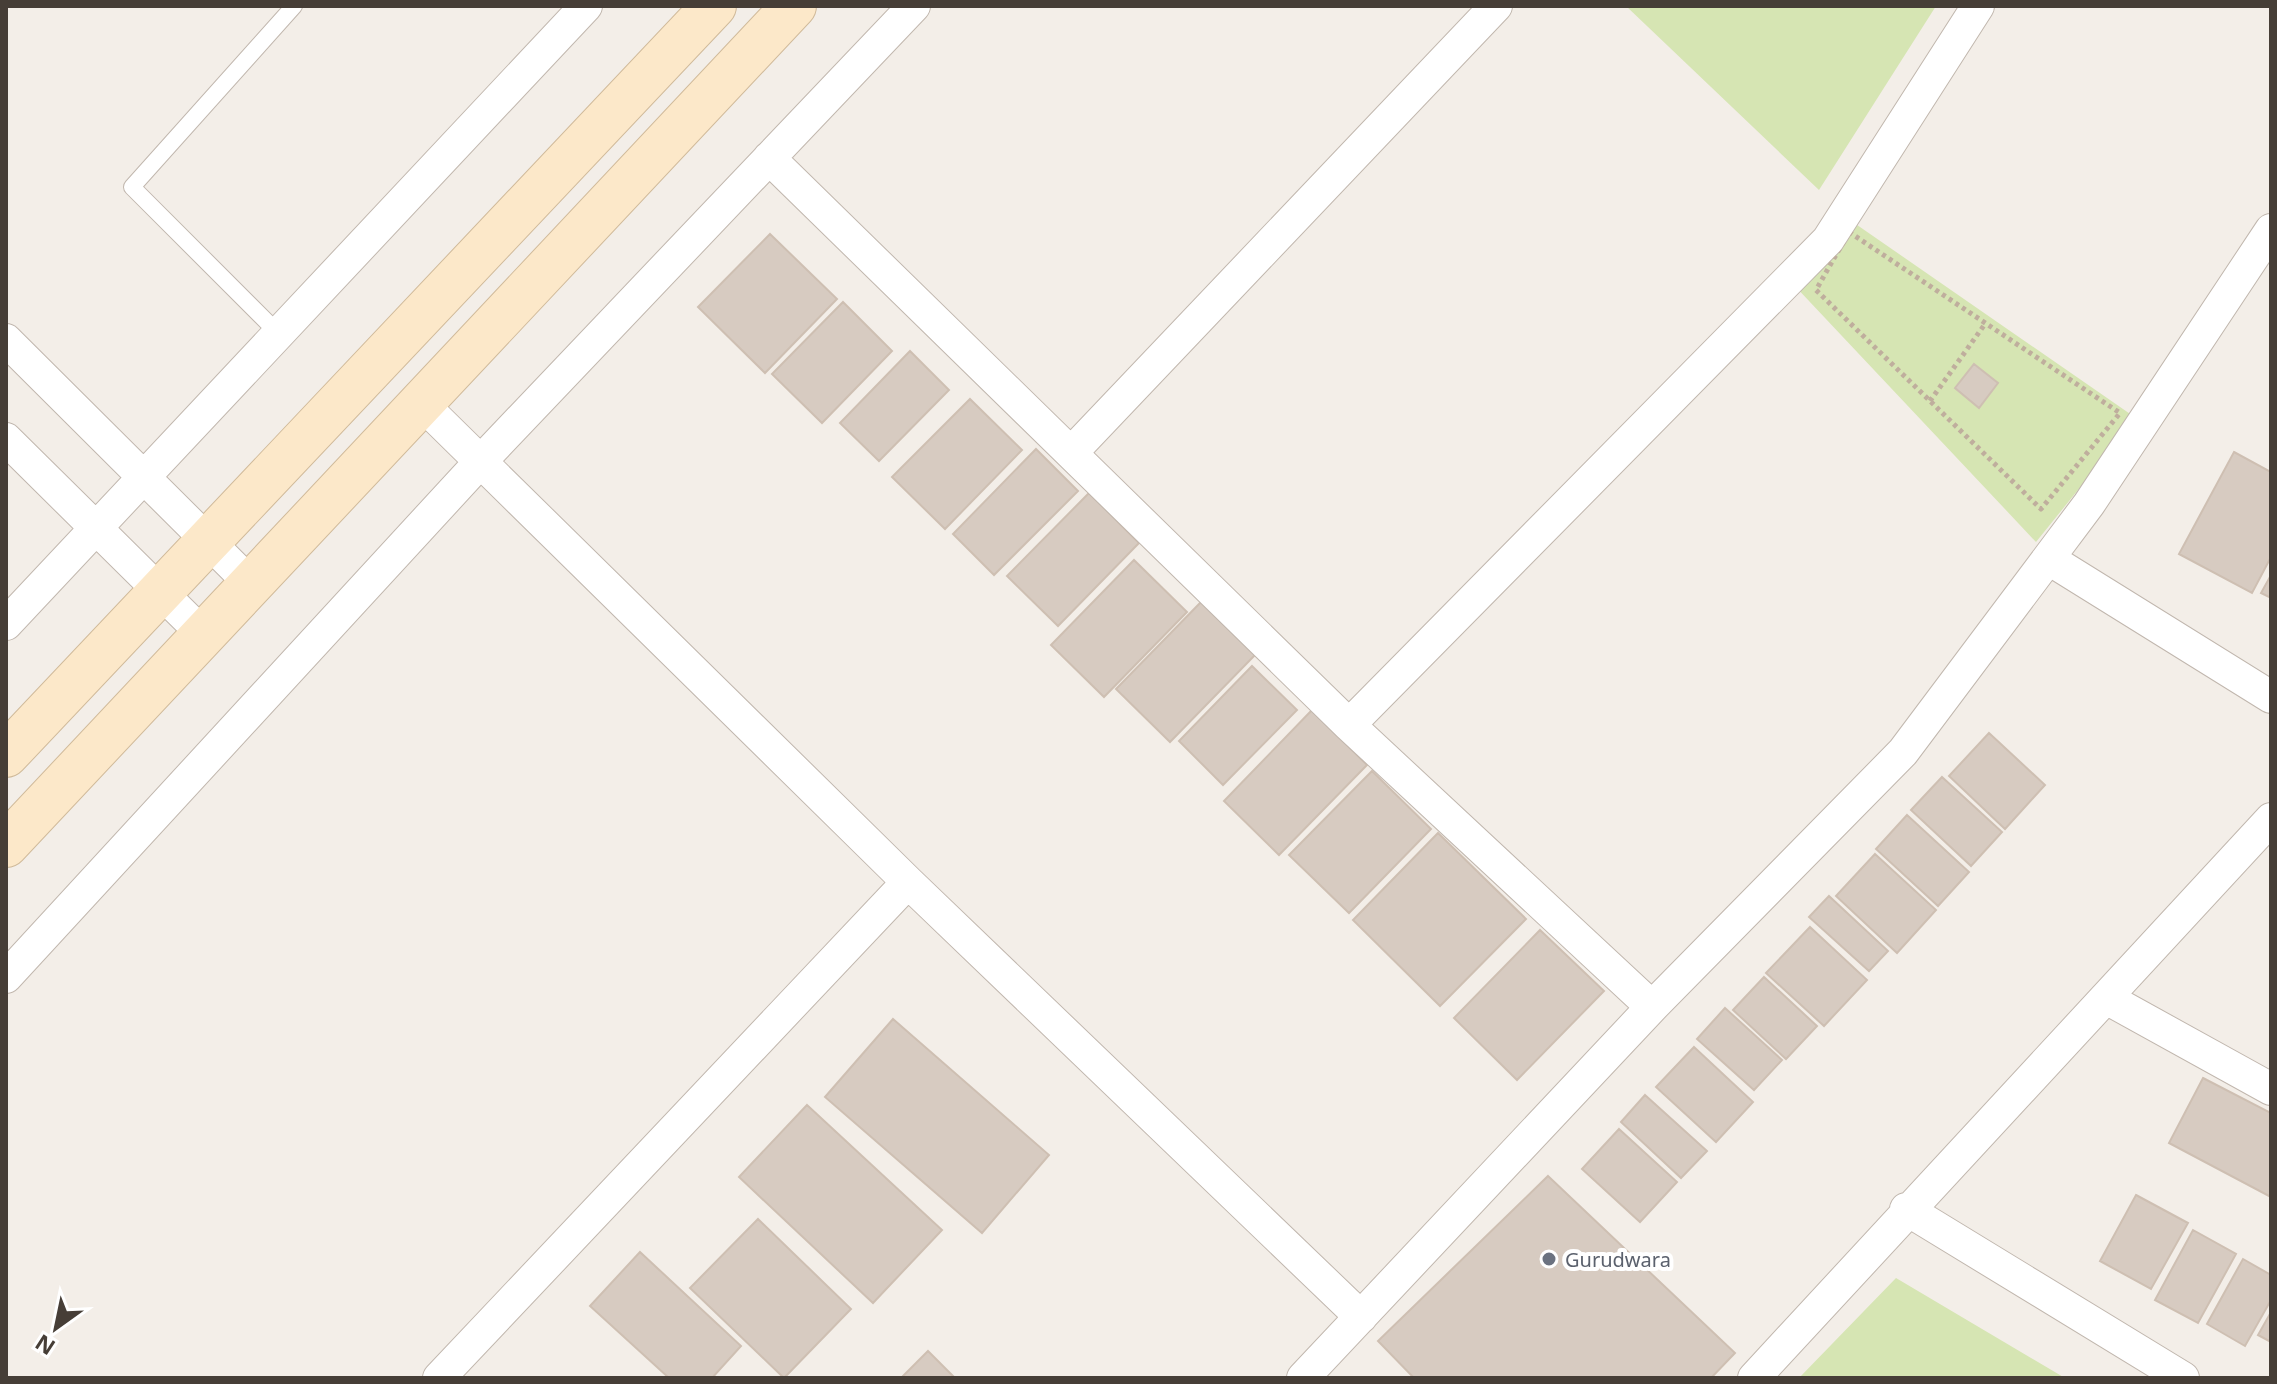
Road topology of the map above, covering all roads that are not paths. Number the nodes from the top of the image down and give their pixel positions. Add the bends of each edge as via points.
1 (294, 6) edge
2 (586, 6) edge
3 (714, 6) edge
4 (794, 6) edge
5 (914, 6) edge
6 (1496, 6) edge
7 (1978, 6) edge
8 (769, 158) junction
9 (2271, 230) edge
10 (278, 333) junction
11 (403, 335) junction
12 (6, 340) edge
13 (357, 384) junction
14 (422, 402) junction
15 (6, 439) edge
16 (1071, 453) junction
17 (481, 461) junction
18 (143, 476) junction
19 (95, 528) junction
20 (208, 541) junction
21 (2049, 559) junction
22 (251, 584) junction
23 (160, 592) junction
24 (6, 624) edge
25 (204, 635) junction
26 (2271, 697) edge
27 (1349, 725) junction
28 (6, 755) edge
29 (2271, 819) edge
30 (6, 845) edge
31 (908, 882) junction
32 (6, 977) edge
33 (2108, 999) junction
34 (1652, 1007) junction
35 (2271, 1089) edge
36 (1906, 1209) junction
37 (1361, 1317) junction
38 (439, 1378) edge
39 (1303, 1378) edge
40 (1754, 1378) edge
41 (2183, 1378) edge

1 - 10 lane via 132,187
2 - 10 street
3 - 11 street
4 - 14 street
5 - 8 street
6 - 16 street
7 - 27 street via 1828,240
8 - 16 street
8 - 17 street
9 - 21 street
10 - 18 street
11 - 13 street
11 - 14 street
12 - 18 street
13 - 14 street
13 - 20 street
14 - 17 street
14 - 22 street
15 - 19 street
16 - 27 street
17 - 31 street
17 - 32 street
18 - 19 street
18 - 20 street
19 - 23 street
19 - 24 street
20 - 22 street
20 - 23 street
21 - 26 street
21 - 34 street via 1903,752
22 - 25 street
23 - 25 street
23 - 28 street
25 - 30 street
27 - 34 street
29 - 33 street
31 - 37 street
31 - 38 street
33 - 35 street
33 - 36 street
34 - 37 street
36 - 40 street
36 - 41 street
37 - 39 street

